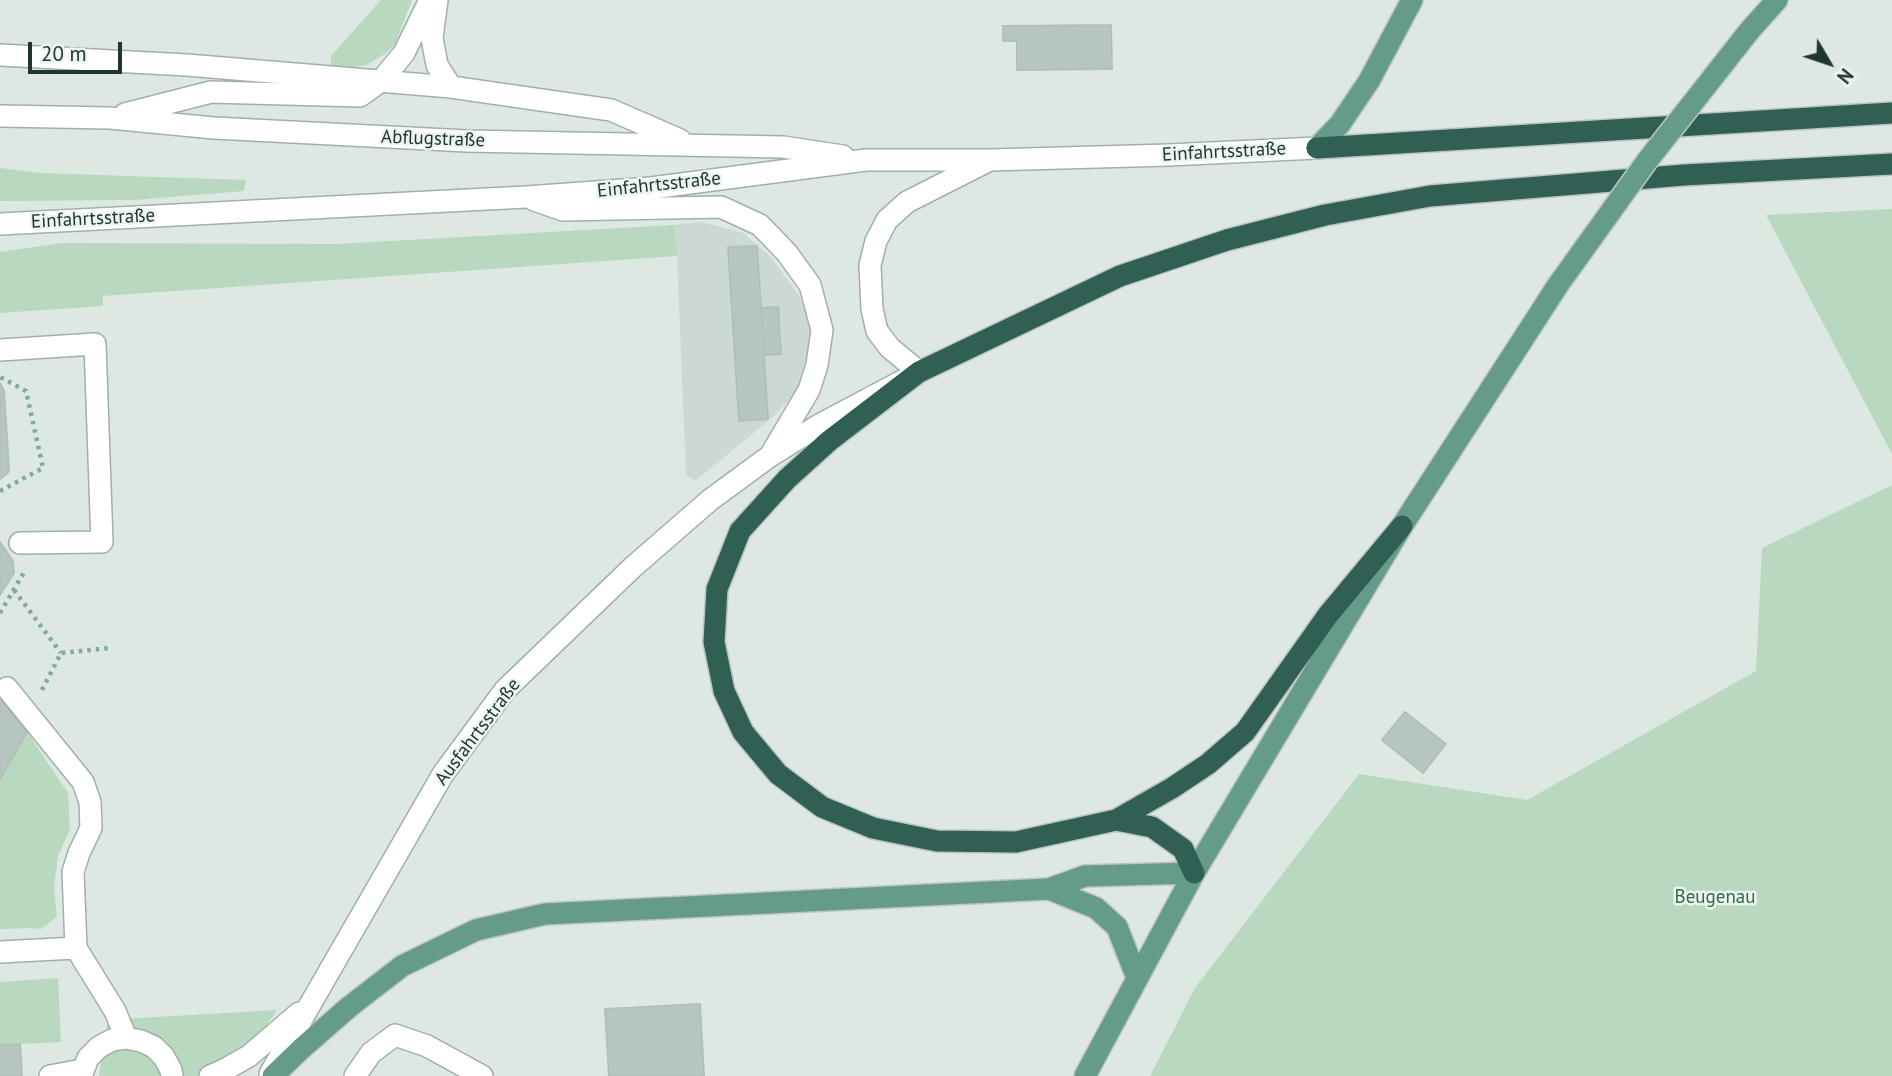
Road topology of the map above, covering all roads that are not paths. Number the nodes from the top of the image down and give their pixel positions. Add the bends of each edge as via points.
1 (430, 0) edge
2 (437, 0) edge
3 (1412, 0) edge
4 (1777, 0) edge
5 (0, 55) edge
6 (382, 81) junction
7 (451, 87) junction
8 (1892, 113) edge
9 (0, 116) edge
10 (110, 118) junction
11 (688, 144) junction
12 (1317, 148) junction
13 (866, 160) junction
14 (990, 160) junction
15 (1892, 164) edge
16 (526, 197) junction
17 (0, 224) edge
18 (0, 350) edge
19 (919, 372) junction
20 (770, 456) junction
21 (1402, 527) junction
22 (20, 543) dead end
23 (7, 688) dead end
24 (1116, 820) junction
25 (1194, 873) junction
26 (1049, 889) junction
27 (76, 948) junction
28 (0, 953) edge
29 (1137, 978) junction
30 (315, 998) junction
31 (127, 1038) junction
32 (82, 1073) edge
33 (50, 1076) edge
34 (172, 1076) edge
35 (210, 1076) edge
36 (271, 1076) edge
37 (355, 1076) edge
38 (482, 1076) edge
39 (1085, 1076) edge

1 - 6 street via 404,53
2 - 7 street via 432,38 437,65
3 - 12 main road via 1369,81
4 - 21 main road, bridge via 1647,161 1558,285
5 - 6 street
6 - 7 street
6 - 10 street via 360,96 211,92
7 - 11 street via 611,110
8 - 12 highway
9 - 10 street, Abflugstraße
10 - 11 street, Abflugstraße via 467,141
11 - 13 street, Abflugstraße via 783,147
12 - 14 street, Einfahrtsstraße
13 - 14 street, Einfahrtsstraße
13 - 16 street, Einfahrtsstraße via 651,188
14 - 19 street via 907,202 887,220 876,241 870,265 877,331
15 - 19 highway via 1430,196 1325,215 1227,240 1121,276
16 - 17 street, Einfahrtsstraße
16 - 20 street via 564,210 721,207 760,225 788,253 810,285 822,330 809,390
18 - 22 street via 95,345 102,542
19 - 20 street, Ausfahrtsstraße
19 - 24 highway via 829,441 740,531 716,589 714,642 724,691 743,732 778,774 822,807 873,828 937,841 1016,842
20 - 30 street, Ausfahrtsstraße via 710,500 633,567 505,690 443,774
21 - 24 highway via 1328,615 1245,732 1199,770
21 - 25 main road
23 - 27 street via 83,782 90,802 91,828 73,872
24 - 25 highway via 1152,827 1183,849
25 - 26 main road via 1085,876
25 - 29 main road
26 - 29 main road via 1096,908 1118,927
26 - 36 main road via 545,914 476,930 401,966
27 - 28 street
27 - 31 street
29 - 39 main road
30 - 35 street via 250,1056
30 - 36 street, Ausfahrtsstraße
31 - 32 street via 99,1047
31 - 34 street via 154,1047
32 - 33 street
37 - 38 street via 371,1053 395,1035 427,1046

